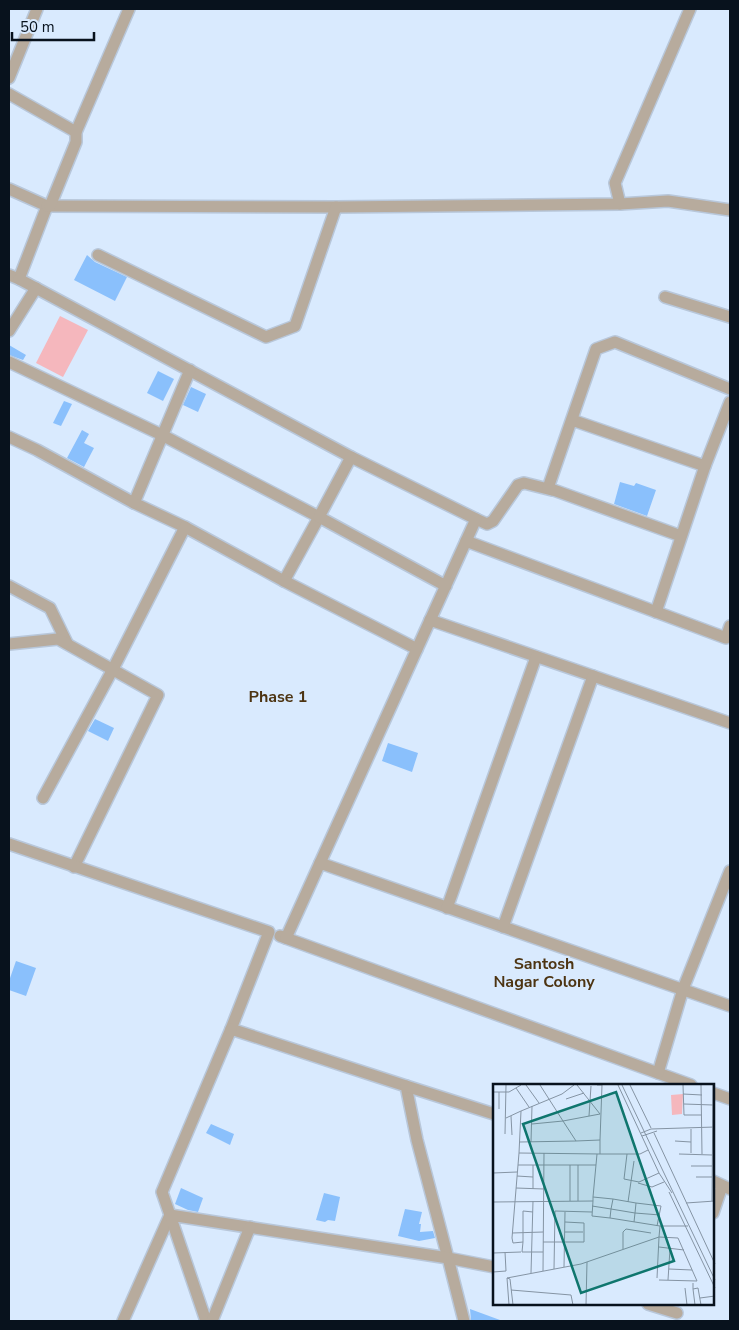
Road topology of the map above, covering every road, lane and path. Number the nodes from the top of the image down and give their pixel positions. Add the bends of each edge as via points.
1 (37, 9) edge
2 (129, 9) edge
3 (690, 9) edge
4 (9, 78) edge
5 (9, 94) edge
6 (76, 132) junction
7 (9, 190) edge
8 (620, 204) junction
9 (48, 206) junction
10 (336, 207) junction
11 (730, 210) edge
12 (98, 255) dead end
13 (14, 277) edge
14 (36, 288) junction
15 (665, 297) dead end
16 (730, 317) edge
17 (9, 330) edge
18 (9, 362) edge
19 (190, 370) junction
20 (730, 389) edge
21 (730, 402) edge
22 (572, 420) junction
23 (162, 435) junction
24 (9, 437) edge
25 (351, 457) junction
26 (705, 466) junction
27 (552, 490) junction
28 (134, 503) junction
29 (319, 517) junction
30 (476, 519) junction
31 (185, 528) junction
32 (681, 536) junction
33 (466, 542) junction
34 (284, 581) junction
35 (9, 586) edge
36 (446, 586) junction
37 (656, 612) junction
38 (430, 620) junction
39 (730, 626) edge
40 (728, 639) edge
41 (67, 643) junction
42 (9, 644) edge
43 (417, 649) junction
44 (536, 656) junction
45 (113, 670) junction
46 (593, 676) junction
47 (730, 724) edge
48 (42, 798) dead end
49 (9, 844) edge
50 (320, 863) junction
51 (74, 866) junction
52 (730, 871) edge
53 (448, 908) junction
54 (503, 928) junction
55 (269, 932) junction
56 (286, 938) junction
57 (682, 989) junction
58 (730, 1006) edge
59 (230, 1028) junction
60 (658, 1073) junction
61 (688, 1084) edge
62 (406, 1086) junction
63 (714, 1093) edge
64 (730, 1099) edge
65 (493, 1114) edge
66 (722, 1185) edge
67 (714, 1210) edge
68 (170, 1215) junction
69 (250, 1227) junction
70 (448, 1258) junction
71 (493, 1267) edge
72 (651, 1305) edge
73 (677, 1313) edge
74 (124, 1321) edge
75 (206, 1321) edge
76 (212, 1321) edge
77 (464, 1321) edge

1 - 4 street
2 - 6 street
3 - 8 street via 614,183
5 - 6 street
6 - 9 street via 76,142
7 - 9 street
8 - 10 street
8 - 11 street via 668,201
9 - 10 street
9 - 13 street
10 - 12 street via 295,326 266,337
13 - 14 street
14 - 17 street
14 - 19 street
15 - 16 street
18 - 23 street
19 - 23 street
19 - 25 street
20 - 22 street via 615,342 596,349
21 - 26 street
22 - 26 street
22 - 27 street via 548,488
23 - 28 street
23 - 29 street
24 - 28 street
25 - 29 street
25 - 30 street
26 - 32 street
27 - 30 street via 524,483 518,485 493,521 487,524
27 - 32 street
28 - 31 street
29 - 34 street
29 - 36 street
30 - 33 street
31 - 34 street
31 - 45 street
32 - 37 street
33 - 36 street
33 - 37 street
34 - 43 street
35 - 41 street via 50,608
36 - 38 street
37 - 40 street
38 - 43 street
38 - 44 street
39 - 40 street
41 - 42 street via 58,639
41 - 45 street
43 - 50 street
44 - 46 street
44 - 53 street
45 - 48 street
45 - 51 street via 158,695
46 - 47 street
46 - 54 street
49 - 51 street
50 - 53 street
50 - 56 street
51 - 55 street
52 - 57 street
53 - 54 street
54 - 57 street
55 - 56 street
55 - 59 street
56 - 60 street
57 - 58 street
57 - 60 street
59 - 62 street
59 - 68 street via 162,1192
60 - 61 street
62 - 65 street
62 - 70 street
63 - 64 street
66 - 67 street
68 - 69 street
68 - 74 street
68 - 75 street
69 - 70 street
69 - 76 street
70 - 71 street
70 - 77 street
72 - 73 street

